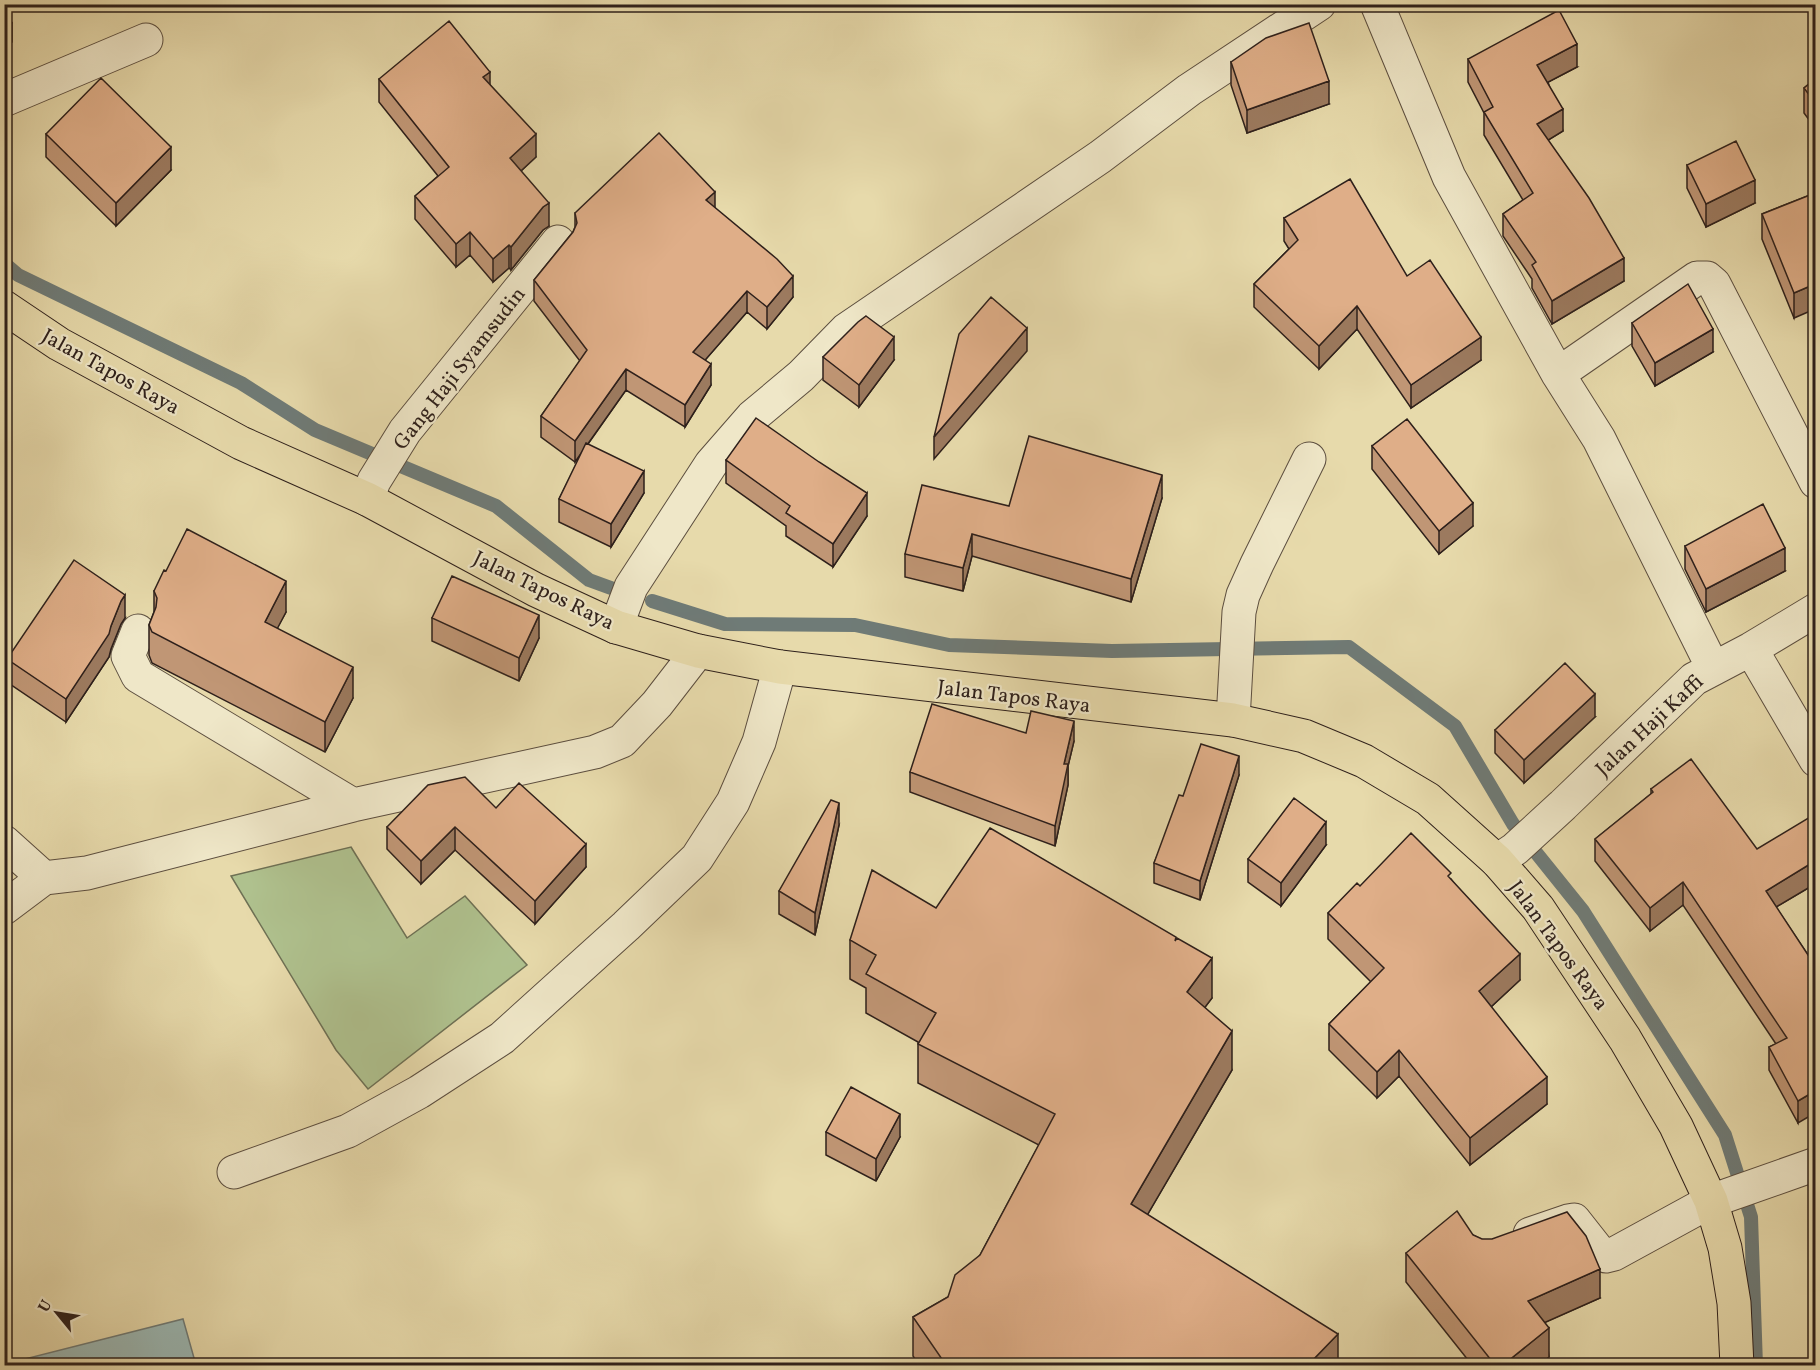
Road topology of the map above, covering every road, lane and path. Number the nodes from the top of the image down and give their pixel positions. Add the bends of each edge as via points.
1 (1319, 4) edge
2 (1377, 4) edge
3 (146, 40) dead end
4 (4, 100) edge
5 (558, 242) dead end
6 (4, 308) edge
7 (1558, 375) junction
8 (1309, 459) dead end
9 (1815, 482) edge
10 (371, 490) junction
11 (1815, 610) edge
12 (616, 627) junction
13 (138, 631) dead end
14 (1751, 649) junction
15 (698, 651) junction
16 (780, 667) junction
17 (1713, 668) junction
18 (1233, 720) junction
19 (1815, 760) edge
20 (353, 805) junction
21 (4, 842) edge
22 (1506, 855) junction
23 (44, 879) junction
24 (4, 908) edge
25 (1815, 1164) edge
26 (234, 1172) dead end
27 (1721, 1198) junction
28 (1506, 1243) edge
29 (1737, 1365) edge

1 - 12 street via 846,330 801,376 752,417 711,464 631,587
2 - 7 street via 1449,177
3 - 4 street
5 - 10 street, Gang Haji Syamsudin via 405,432
6 - 10 main road, Jalan Tapos Raya via 58,344 242,443
7 - 9 street via 1697,278 1707,278 1714,284
7 - 17 street via 1599,440
8 - 18 street via 1243,595
10 - 12 main road, Jalan Tapos Raya via 536,590
11 - 14 street, Jalan Haji Kaffi
12 - 15 main road, Jalan Tapos Raya
13 - 20 street via 128,656 138,676
14 - 17 street, Jalan Haji Kaffi
14 - 19 street
15 - 16 main road, Jalan Tapos Raya
15 - 20 street via 622,741 595,752
16 - 18 main road, Jalan Tapos Raya
16 - 26 street via 759,742 733,801 697,858 626,926 502,1038 419,1092 348,1131
17 - 22 street, Jalan Haji Kaffi via 1694,679
18 - 22 main road, Jalan Tapos Raya via 1304,736 1364,761 1428,799
20 - 23 street via 124,865
21 - 23 street
22 - 27 main road, Jalan Tapos Raya via 1625,1039
23 - 24 street
25 - 27 street
27 - 28 street via 1606,1256 1574,1220
27 - 29 main road, Jalan Tapos Raya

